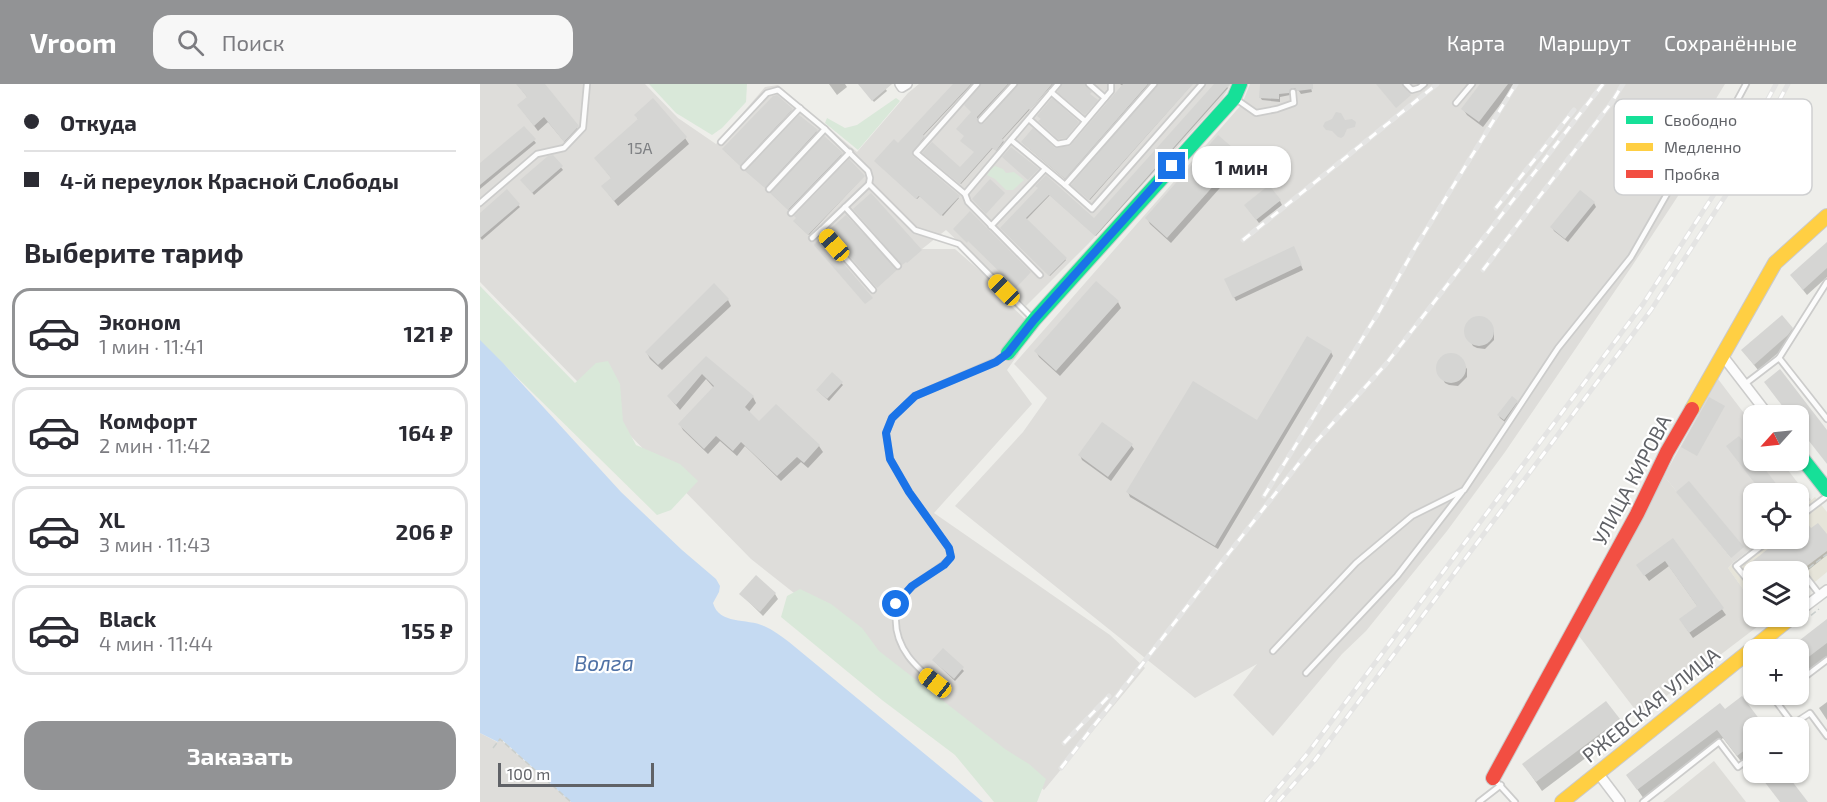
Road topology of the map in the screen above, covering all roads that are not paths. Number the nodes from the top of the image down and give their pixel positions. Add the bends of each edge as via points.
1 (587, 84) edge
2 (977, 84) edge
3 (1014, 84) edge
4 (1058, 84) edge
5 (1089, 84) edge
6 (1111, 84) edge
7 (1154, 84) edge
8 (1202, 84) edge
9 (1240, 84) edge
10 (1406, 84) edge
11 (1424, 84) edge
12 (1472, 84) edge
13 (1746, 84) edge
14 (1051, 92) junction
15 (1293, 92) dead end
16 (1105, 98) junction
17 (1234, 98) junction
18 (1738, 99) edge
19 (1456, 103) dead end
20 (800, 108) junction
21 (1029, 119) junction
22 (981, 120) dead end
23 (1085, 121) junction
24 (825, 129) junction
25 (1011, 140) junction
26 (721, 142) dead end
27 (850, 152) junction
28 (744, 167) dead end
29 (1045, 169) junction
30 (869, 184) junction
31 (1065, 185) junction
32 (769, 189) dead end
33 (965, 194) junction
34 (1666, 195) edge
35 (480, 203) edge
36 (845, 207) junction
37 (791, 213) dead end
38 (1827, 216) edge
39 (991, 226) junction
40 (821, 230) junction
41 (812, 238) dead end
42 (898, 267) dead end
43 (1040, 275) dead end
44 (1827, 282) edge
45 (873, 290) dead end
46 (1034, 320) junction
47 (1008, 353) joint
48 (1722, 356) junction
49 (1779, 358) junction
50 (1745, 384) junction
51 (1761, 405) edge
52 (1827, 419) edge
53 (1809, 467) edge
54 (1464, 490) junction
55 (1827, 490) edge
56 (1827, 496) edge
57 (1809, 510) edge
58 (1758, 549) edge
59 (1743, 575) edge
60 (1809, 579) edge
61 (1823, 593) edge
62 (1809, 604) edge
63 (1778, 627) edge
64 (1273, 651) dead end
65 (1827, 660) edge
66 (1306, 673) dead end
67 (1809, 674) edge
68 (946, 692) dead end
69 (1804, 717) edge
70 (1827, 736) edge
71 (1743, 763) edge
72 (1598, 773) junction
73 (1497, 781) junction
74 (1479, 802) edge
75 (1515, 802) edge
76 (1562, 802) edge
77 (1620, 802) edge
78 (1643, 802) edge

1 - 35 lane via 583,128 564,148 537,154
2 - 33 lane via 916,153
3 - 22 lane
4 - 14 lane
5 - 16 lane
6 - 16 lane
7 - 31 lane
8 - 31 lane via 1092,209
9 - 17 street
10 - 11 lane via 1412,90
12 - 19 lane
13 - 18 lane
14 - 21 lane
14 - 23 lane
15 - 17 lane via 1294,103 1256,113
16 - 23 lane
17 - 46 street
20 - 24 lane
20 - 26 lane via 778,90 767,93
20 - 28 lane
21 - 23 lane via 1057,144 1068,142
21 - 25 lane
24 - 27 lane
24 - 32 lane
25 - 29 lane
25 - 33 lane
27 - 30 lane via 868,171
27 - 37 lane
29 - 31 lane
29 - 39 lane
30 - 36 lane
30 - 46 lane via 915,230 959,244
33 - 39 lane
34 - 54 lane via 1631,257 1558,348
36 - 40 lane
36 - 42 lane
38 - 48 street, УЛИЦА КИРОВА via 1775,263
39 - 43 lane
40 - 41 lane
40 - 45 lane
44 - 49 lane
46 - 47 street
47 - 68 lane via 996,362 915,396 892,418 886,433 890,459 949,548 951,557 912,586 896,604 897,639 908,657
48 - 50 street
48 - 73 street, УЛИЦА КИРОВА via 1667,452
49 - 50 lane
49 - 52 lane
50 - 51 street
53 - 55 street
54 - 64 lane via 1412,516 1356,563
54 - 66 lane via 1397,576
56 - 57 lane
58 - 59 lane via 1736,566
60 - 61 lane
61 - 62 street
63 - 72 street, РЖЕВСКАЯ УЛИЦА
65 - 67 lane
69 - 70 lane via 1810,713
71 - 78 lane via 1738,767 1719,742
72 - 76 street, РЖЕВСКАЯ УЛИЦА
72 - 77 street
73 - 74 lane
73 - 75 lane

